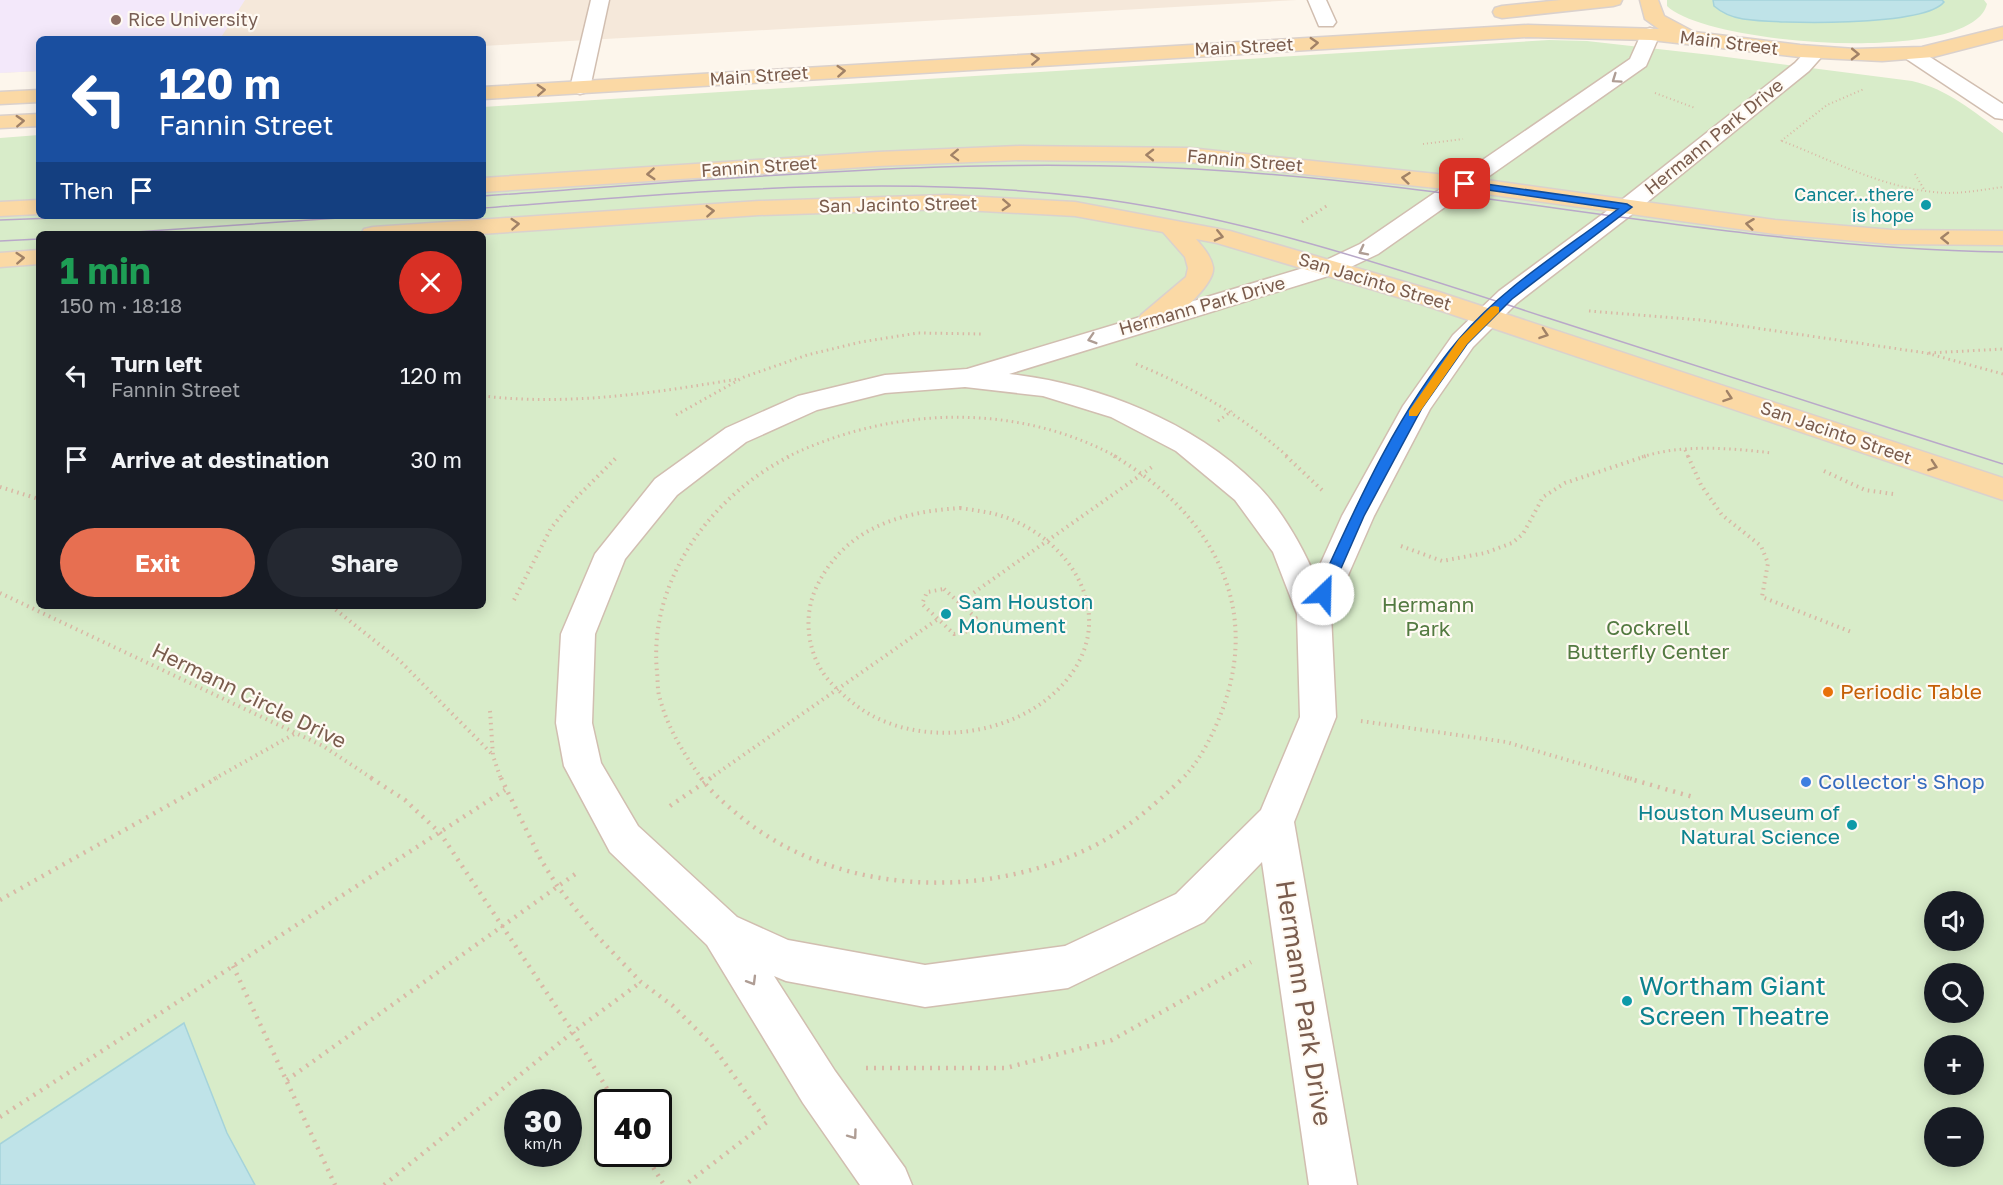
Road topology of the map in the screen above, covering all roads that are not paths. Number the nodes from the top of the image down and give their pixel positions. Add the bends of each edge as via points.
1 (600, 0) edge
2 (1317, 0) edge
3 (1613, 0) edge
4 (1649, 0) edge
5 (1487, 13) dead end
6 (1349, 21) dead end
7 (1326, 22) junction
8 (1304, 24) dead end
9 (1653, 27) junction
10 (2003, 33) edge
11 (1815, 53) junction
12 (1912, 54) junction
13 (609, 66) dead end
14 (563, 69) dead end
15 (583, 78) junction
16 (486, 93) edge
17 (36, 96) edge
18 (0, 98) edge
19 (2003, 113) edge
20 (36, 120) edge
21 (0, 122) edge
22 (1465, 184) junction
23 (486, 185) edge
24 (36, 207) edge
25 (1627, 207) junction
26 (0, 208) edge
27 (759, 208) joint
28 (1169, 225) junction
29 (418, 231) edge
30 (2003, 238) edge
31 (36, 257) edge
32 (0, 260) edge
33 (1329, 268) junction
34 (1488, 316) junction
35 (1150, 321) junction
36 (965, 378) junction
37 (2003, 489) edge
38 (1314, 614) junction
39 (1275, 822) junction
40 (722, 931) junction
41 (888, 1185) edge
42 (1333, 1185) edge

1 - 15 street
2 - 7 street
3 - 5 main road
4 - 9 main road
6 - 7 main road, Main Street
7 - 8 main road, Main Street
9 - 11 main road, Main Street via 1692,38
15 -> 9 main road, Main Street
9 -> 22 street, Hermann Park Drive via 1639,62
10 - 12 main road, Main Street
11 -> 12 main road, Main Street
11 - 25 street, Hermann Park Drive
12 - 19 street
13 - 15 main road, Main Street
14 - 15 main road, Main Street
16 -> 15 main road, Main Street
17 - 18 main road
21 -> 20 main road
22 -> 23 main road, Fannin Street via 1189,155 1019,153
22 - 25 main road, Fannin Street
22 -> 33 street, Hermann Park Drive via 1369,249
24 - 26 main road
30 -> 25 main road, Fannin Street via 1892,237 1775,227
25 - 34 street, Hermann Park Drive
27 -> 28 main road, San Jacinto Street via 946,202 1074,209
29 -> 27 main road, Fannin Street
28 -> 33 main road, San Jacinto Street
28 - 35 main road via 1200,258 1200,279
32 -> 31 main road
33 - 34 main road, San Jacinto Street
33 - 35 street, Hermann Park Drive
34 -> 37 main road, San Jacinto Street
34 - 38 street, Hermann Park Drive via 1463,341 1417,406 1358,516
35 -> 36 street, Hermann Park Drive
36 - 38 street via 1066,393 1121,410 1186,444 1245,492 1287,548
36 - 40 street via 885,384 808,403 736,435 666,487 611,554 578,634 574,723 584,766 624,839
38 - 39 street via 1318,717
39 - 40 street via 1190,908 1068,967 925,986 786,960
39 - 42 street, Hermann Park Drive
40 -> 41 street via 801,1060

